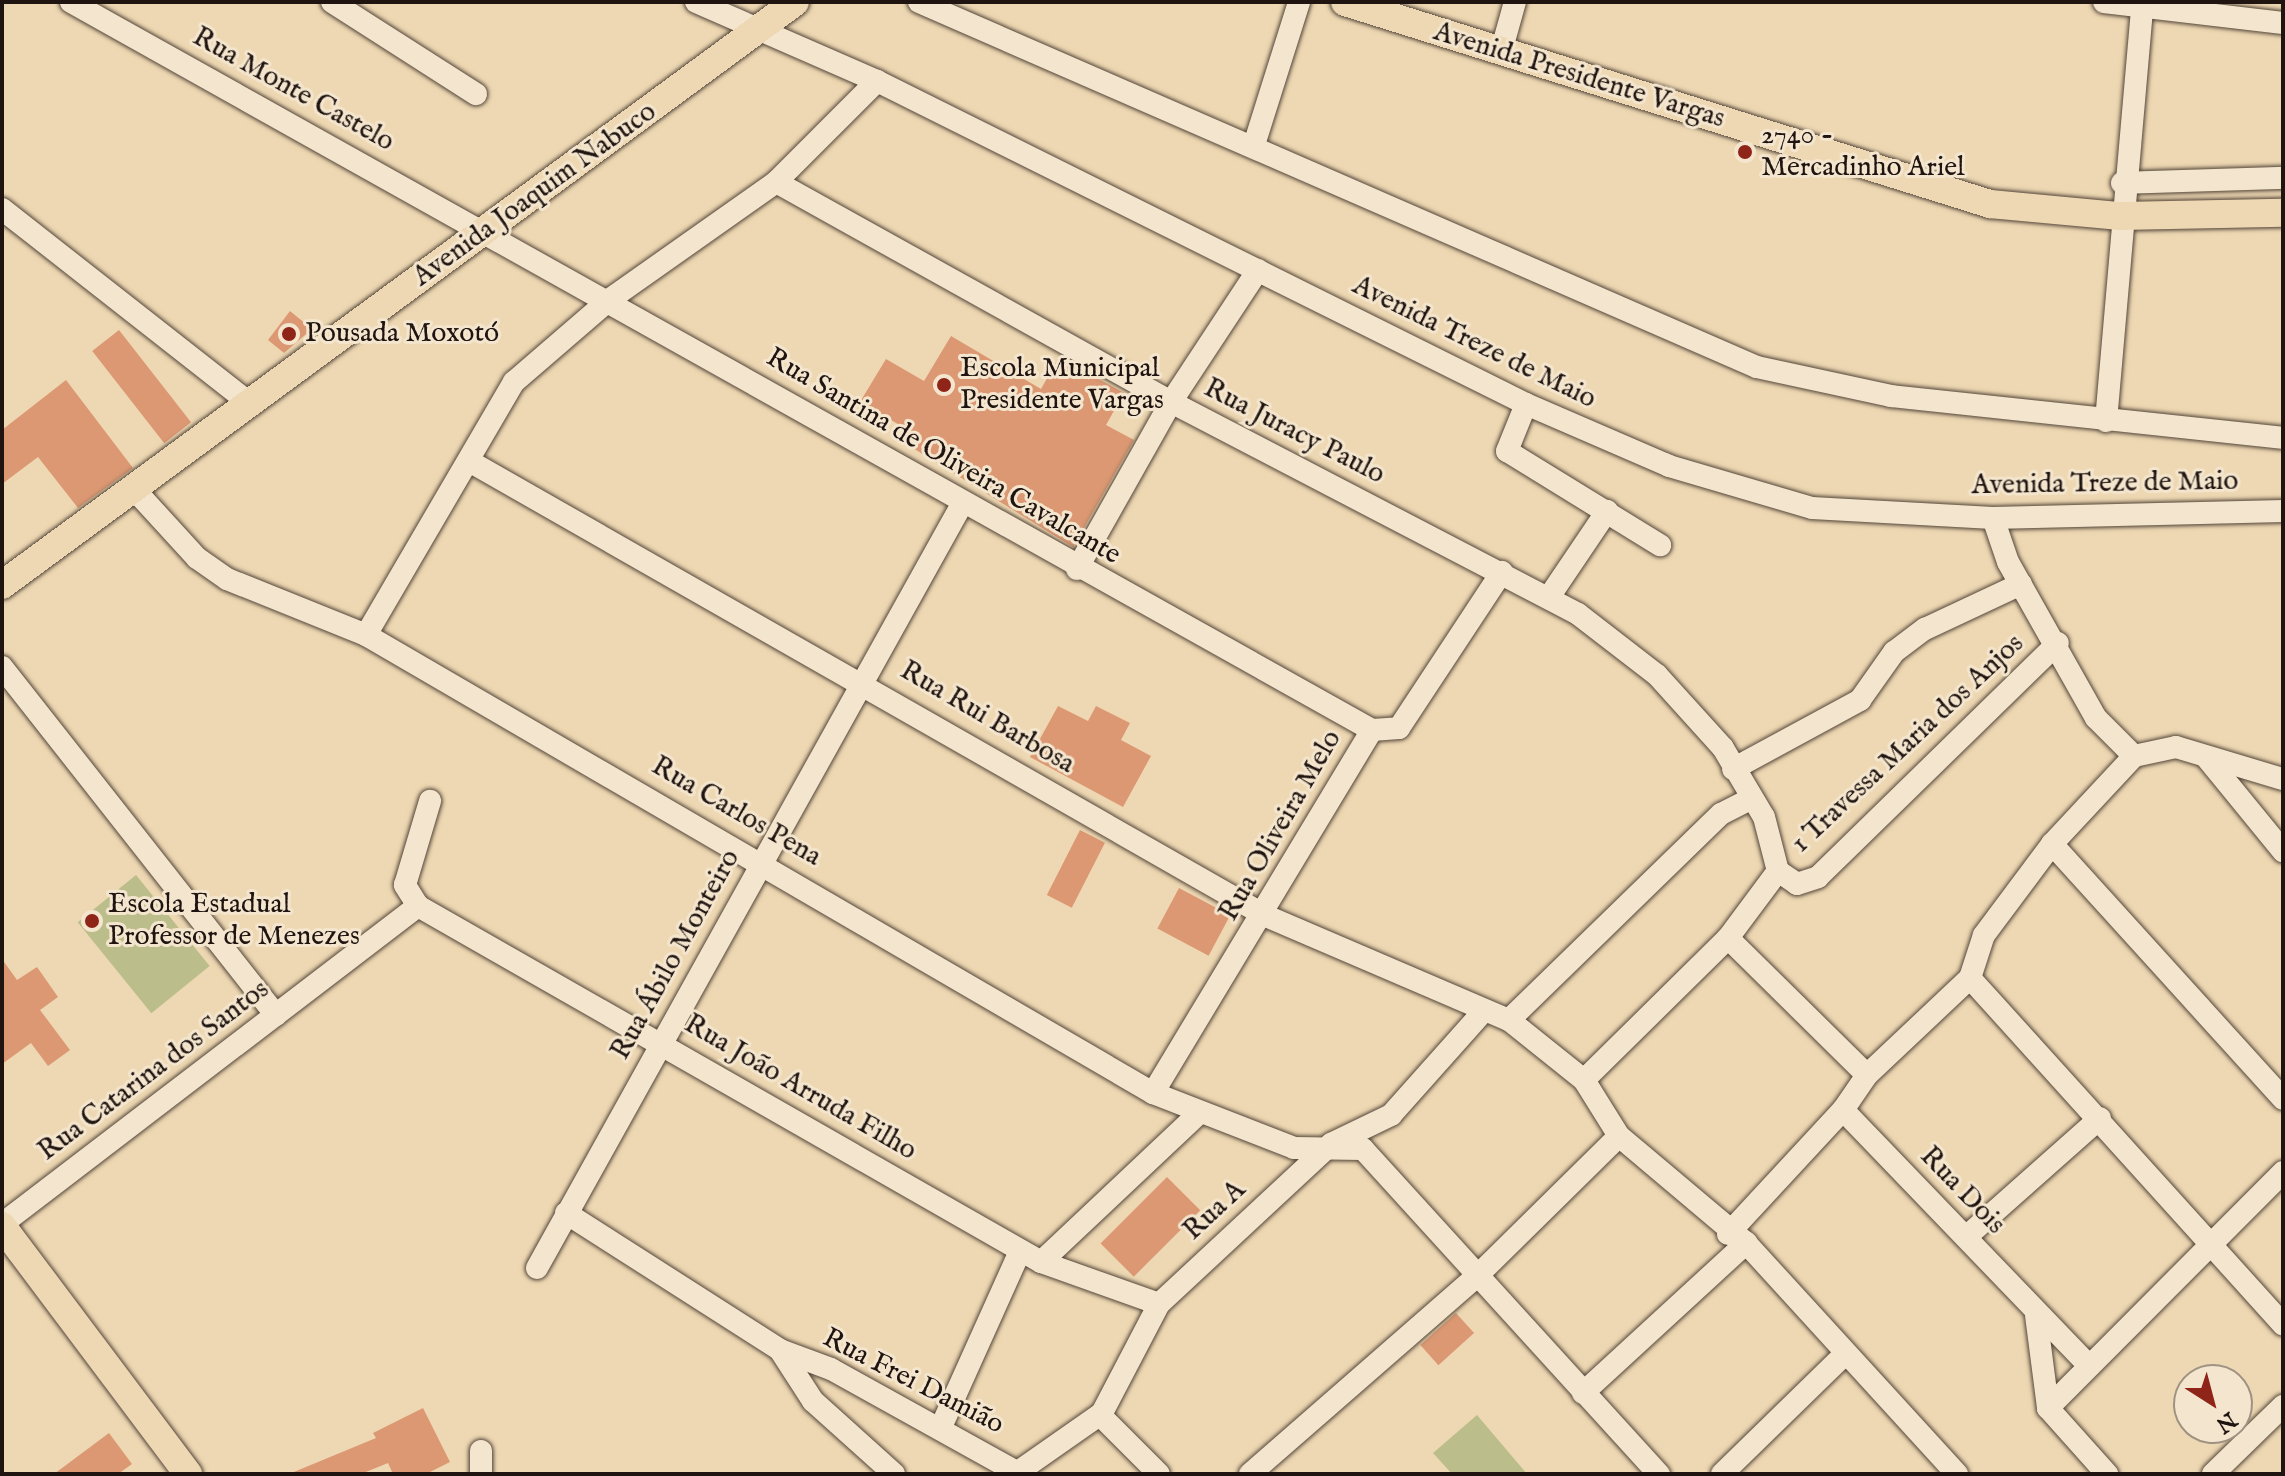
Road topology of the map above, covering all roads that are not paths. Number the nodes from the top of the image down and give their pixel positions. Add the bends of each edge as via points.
1 (71, 2) edge
2 (332, 2) edge
3 (696, 2) edge
4 (795, 2) edge
5 (919, 2) edge
6 (1299, 2) edge
7 (1345, 2) edge
8 (1515, 2) edge
9 (2104, 2) edge
10 (2142, 7) junction
11 (2283, 23) edge
12 (763, 27) junction
13 (1501, 52) junction
14 (877, 81) junction
15 (476, 94) dead end
16 (1254, 145) junction
17 (2283, 178) edge
18 (776, 182) junction
19 (2122, 183) junction
20 (2, 209) edge
21 (2283, 213) edge
22 (2120, 216) junction
23 (487, 231) junction
24 (1258, 270) junction
25 (609, 300) junction
26 (1171, 402) junction
27 (249, 403) junction
28 (1526, 404) junction
29 (2106, 421) junction
30 (2283, 438) edge
31 (469, 461) junction
32 (133, 488) junction
33 (962, 504) junction
34 (1607, 511) junction
35 (2283, 511) edge
36 (1993, 518) junction
37 (1660, 545) dead end
38 (1077, 569) junction
39 (1502, 572) junction
40 (2021, 584) junction
41 (2, 585) edge
42 (1549, 597) junction
43 (366, 635) junction
44 (2058, 643) junction
45 (2, 667) edge
46 (865, 680) junction
47 (1372, 730) junction
48 (2134, 756) junction
49 (2206, 757) junction
50 (1733, 769) junction
51 (2283, 779) edge
52 (1750, 799) junction
53 (430, 801) dead end
54 (2052, 844) junction
55 (2283, 851) edge
56 (762, 861) junction
57 (1778, 871) junction
58 (418, 906) junction
59 (1266, 916) junction
60 (1728, 938) junction
61 (1970, 978) junction
62 (1482, 1013) junction
63 (276, 1015) junction
64 (1509, 1020) junction
65 (662, 1042) junction
66 (1867, 1075) junction
67 (1584, 1080) junction
68 (1153, 1093) junction
69 (2283, 1099) edge
70 (1843, 1110) junction
71 (1196, 1116) junction
72 (2100, 1118) junction
73 (1619, 1136) junction
74 (1331, 1144) junction
75 (2283, 1172) edge
76 (566, 1213) junction
77 (2, 1225) edge
78 (1966, 1237) junction
79 (1737, 1238) junction
80 (2212, 1242) junction
81 (1020, 1251) junction
82 (1041, 1262) junction
83 (537, 1268) dead end
84 (1477, 1276) junction
85 (1159, 1304) junction
86 (2036, 1315) junction
87 (2283, 1324) edge
88 (780, 1350) junction
89 (1844, 1355) junction
90 (2089, 1366) junction
91 (1583, 1393) junction
92 (2283, 1406) edge
93 (2048, 1408) junction
94 (1100, 1415) junction
95 (941, 1427) junction
96 (481, 1451) dead end
97 (1016, 1473) edge
98 (188, 1474) edge
99 (481, 1474) edge
100 (894, 1474) edge
101 (1159, 1474) edge
102 (1250, 1474) edge
103 (1659, 1474) edge
104 (1722, 1474) edge
105 (1957, 1474) edge
106 (2107, 1474) edge
107 (2213, 1474) edge

1 - 23 street, Rua Monte Castelo
2 - 15 street
3 - 12 street, Avenida Treze de Maio
4 - 12 main road, Avenida Joaquim Nabuco
5 - 16 street, Avenida Treze de Maio
6 - 16 street
7 - 13 main road, Avenida Presidente Vargas
8 - 13 street
9 - 10 street
10 - 11 street
10 - 19 street
12 - 14 street, Avenida Treze de Maio
12 - 23 main road, Avenida Joaquim Nabuco
13 - 22 main road, Avenida Presidente Vargas via 1990,204
14 - 18 street
14 - 24 street, Avenida Treze de Maio
16 - 29 street, Avenida Treze de Maio via 1757,367 1891,396
17 - 19 street
18 - 25 street
18 - 26 street, Rua Juracy Paulo
19 - 22 street
20 - 27 street
21 - 22 main road, Avenida Presidente Vargas
22 - 29 street
23 - 25 street, Rua Santina de Oliveira Cavalcante
23 - 27 main road, Avenida Joaquim Nabuco
24 - 26 street
24 - 28 street, Avenida Treze de Maio
25 - 31 street via 514,382
25 - 33 street, Rua Santina de Oliveira Cavalcante
26 - 38 street
26 - 39 street, Rua Juracy Paulo
27 - 32 main road, Avenida Joaquim Nabuco
28 - 34 street via 1507,451
28 - 36 street, Avenida Treze de Maio via 1669,466 1812,508
29 - 30 street, Avenida Treze de Maio
31 - 43 street
31 - 46 street, Rua Rui Barbosa
32 - 41 main road, Avenida Joaquim Nabuco
32 - 43 street, Rua Carlos Pena via 197,558 227,579
33 - 38 street, Rua Santina de Oliveira Cavalcante
33 - 46 street, Rua Ábilo Monteiro
34 - 37 street
34 - 42 street
35 - 36 street, Avenida Treze de Maio
36 - 40 street
38 - 47 street, Rua Santina de Oliveira Cavalcante
39 - 42 street, Rua Juracy Paulo
39 - 47 street, Rua Oliveira Melo via 1399,728
40 - 44 street
40 - 50 street via 1925,629 1894,652 1860,700
42 - 50 street, Rua Juracy Paulo via 1657,675 1723,748
43 - 56 street, Rua Carlos Pena
44 - 48 street via 2096,718
44 - 57 street, 1 Travessa Maria dos Anjos via 1818,877 1797,884
45 - 63 street
46 - 56 street, Rua Ábilo Monteiro
46 - 59 street, Rua Rui Barbosa
47 - 59 street, Rua Oliveira Melo
48 - 49 street via 2176,747
48 - 54 street
49 - 51 street
49 - 55 street
50 - 52 street, Rua Juracy Paulo
52 - 57 street, Rua Juracy Paulo via 1764,817
52 - 64 street via 1721,814
53 - 58 street via 405,885
54 - 61 street via 1984,935
54 - 69 street
56 - 65 street, Rua Ábilo Monteiro
56 - 68 street, Rua Carlos Pena
57 - 60 street
58 - 63 street, Rua Catarina dos Santos
58 - 65 street, Rua João Arruda Filho
59 - 62 street, Rua Rui Barbosa
59 - 68 street, Rua Oliveira Melo
60 - 66 street
60 - 67 street
61 - 66 street
61 - 72 street
62 - 64 street, Rua Rui Barbosa
62 - 74 street, Rua A via 1391,1115
63 - 77 street, Rua Catarina dos Santos
64 - 67 street
65 - 76 street, Rua Ábilo Monteiro
65 - 81 street, Rua João Arruda Filho
66 - 70 street
67 - 73 street
68 - 71 street, Rua Carlos Pena
70 - 78 street, Rua Dois
70 - 79 street
71 - 74 street, Rua Carlos Pena via 1294,1148
71 - 82 street
72 - 78 street
72 - 80 street
73 - 79 street
73 - 84 street
74 - 84 street via 1363,1149
74 - 85 street, Rua A
75 - 80 street
76 - 83 street, Rua Ábilo Monteiro
76 - 88 street, Rua Frei Damião
77 - 98 main road
78 - 86 street, Rua Dois
79 - 89 street
79 - 91 street
80 - 87 street
80 - 90 street
81 - 82 street, Rua João Arruda Filho
81 - 95 street
82 - 85 street, Rua João Arruda Filho
84 - 91 street
84 - 102 street
85 - 94 street, Rua A
86 - 90 street, Rua Dois
86 - 93 street
88 - 95 street, Rua Frei Damião
88 - 100 street, Rua Frei Damião via 813,1401
89 - 104 street
89 - 105 street
90 - 93 street
91 - 103 street
92 - 107 street
93 - 106 street
94 - 97 street, Rua A
94 - 101 street
95 - 97 street, Rua Frei Damião
96 - 99 street

